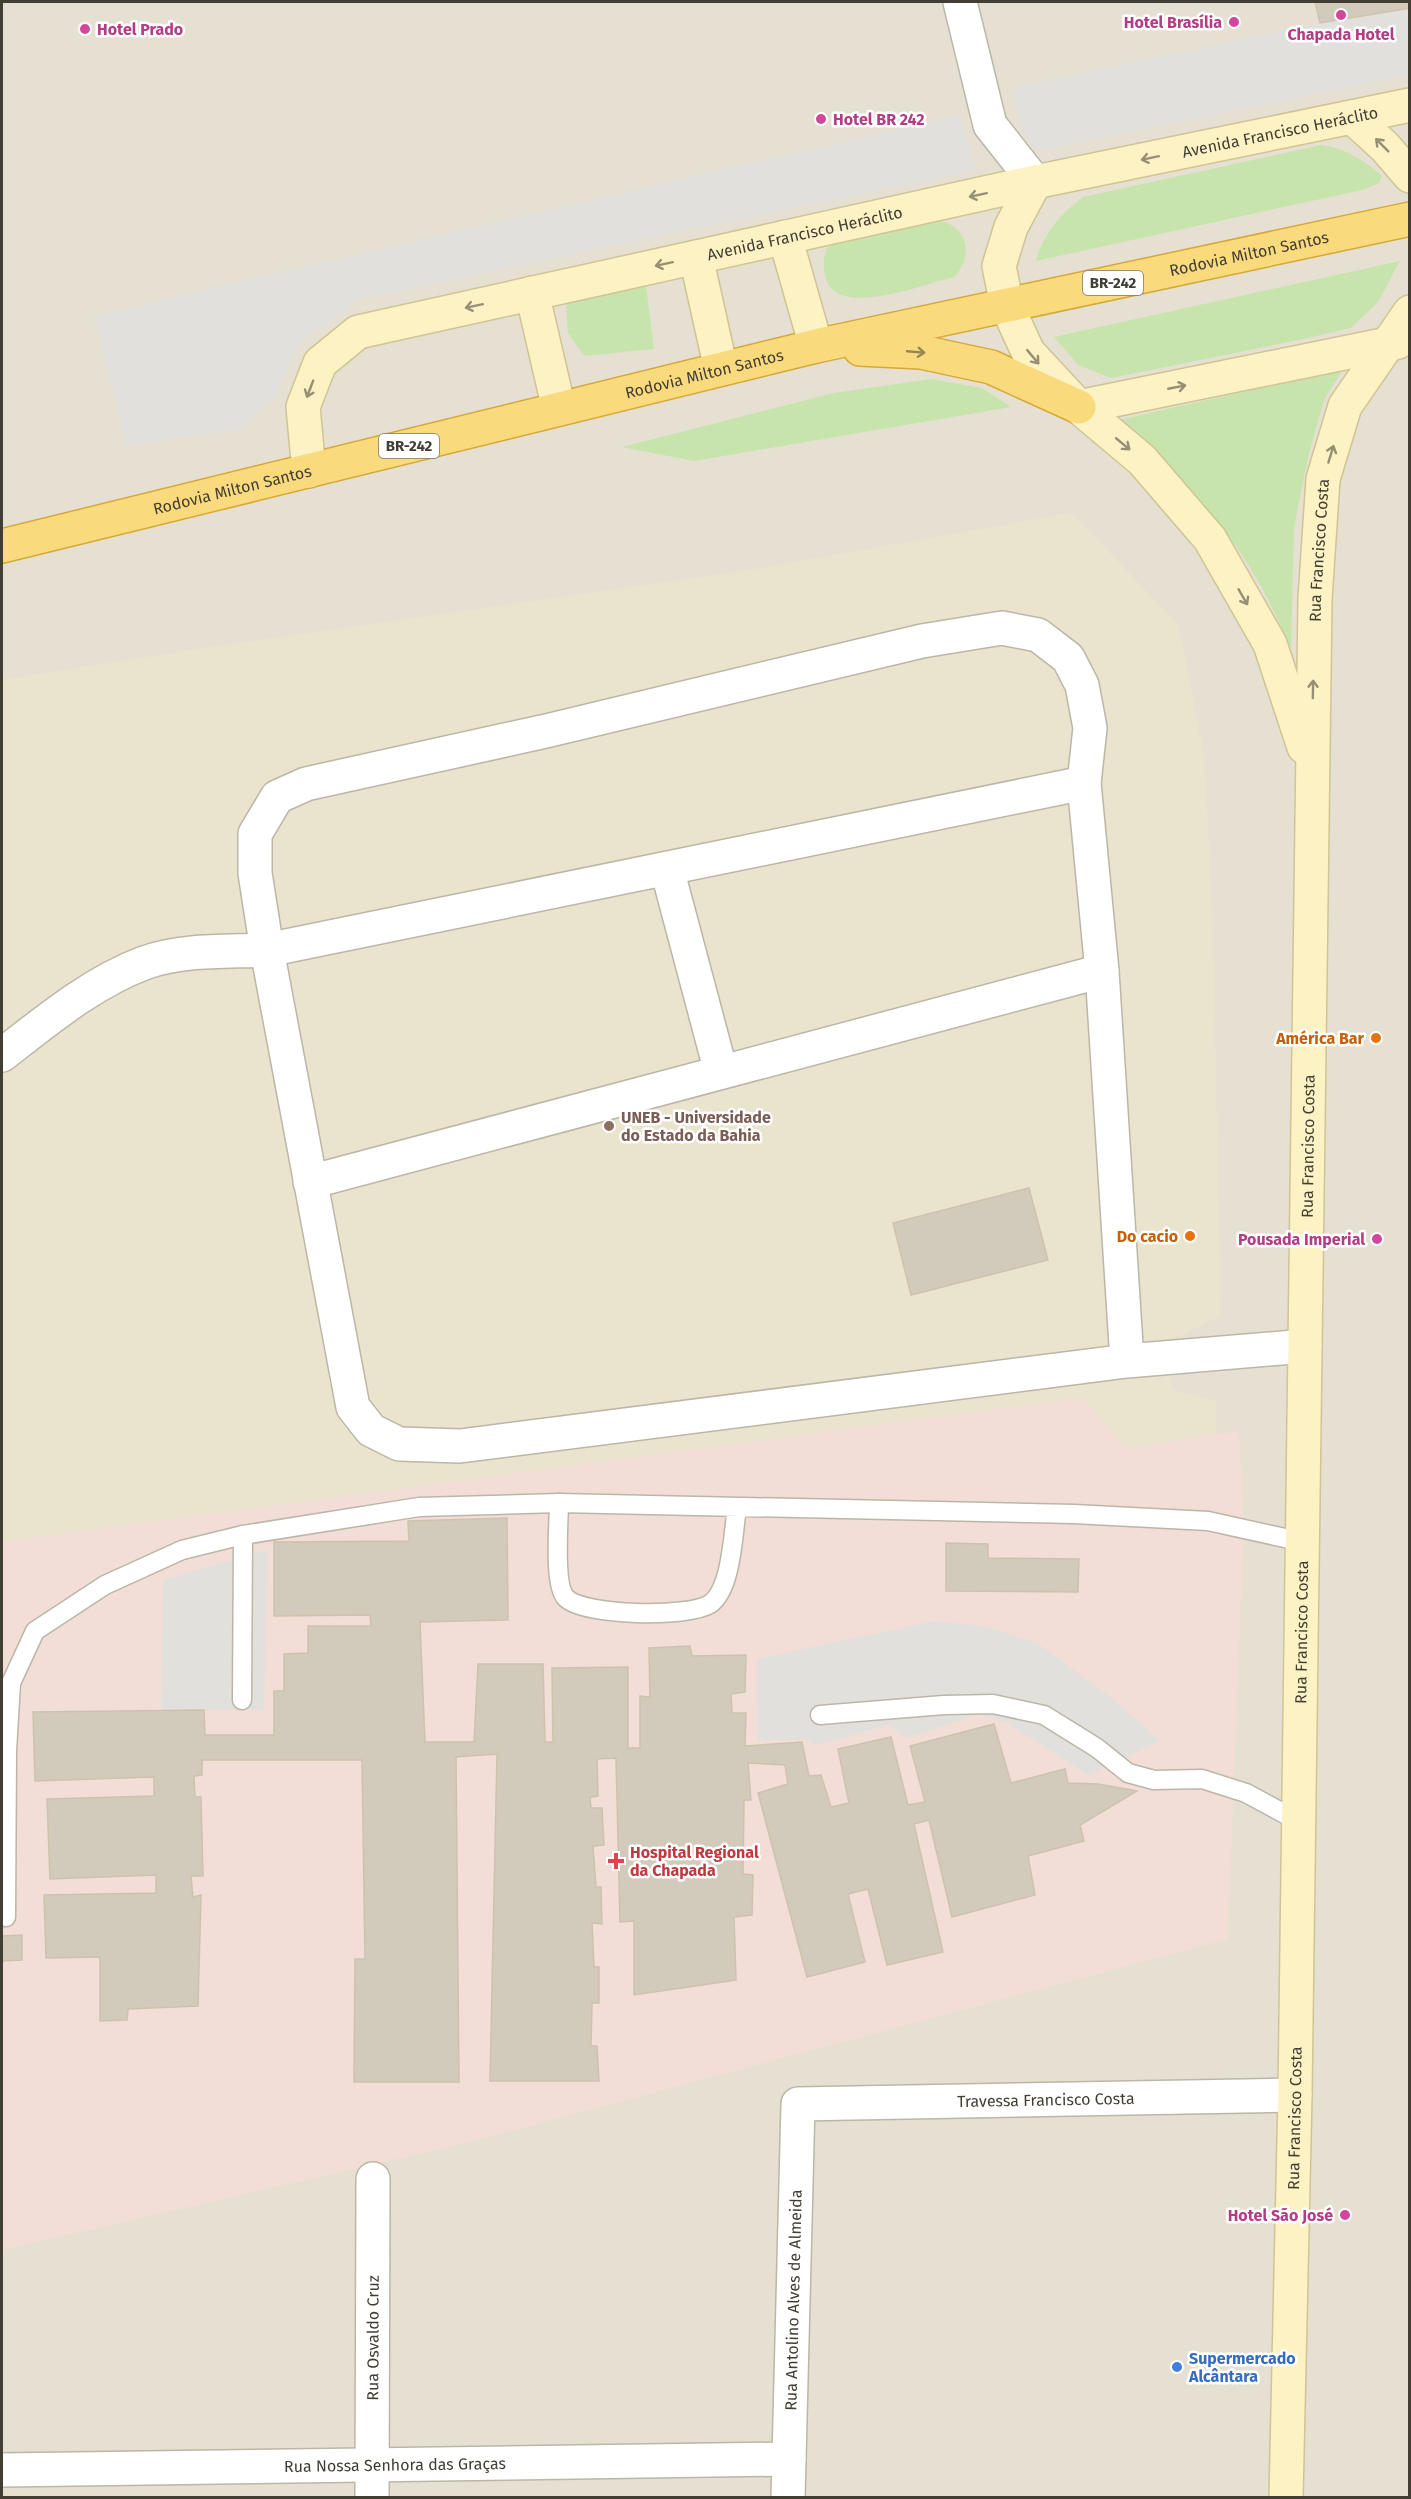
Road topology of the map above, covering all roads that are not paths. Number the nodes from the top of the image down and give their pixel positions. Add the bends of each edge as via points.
1 (960, 2) edge
2 (1410, 105) edge
3 (1352, 117) junction
4 (1410, 176) edge
5 (1035, 182) junction
6 (1410, 219) edge
7 (785, 237) junction
8 (696, 257) junction
9 (532, 293) junction
10 (1007, 306) junction
11 (1410, 312) edge
12 (1397, 342) edge
13 (816, 346) junction
14 (721, 369) junction
15 (1079, 406) junction
16 (559, 409) junction
17 (309, 471) junction
18 (2, 546) edge
19 (1312, 769) junction
20 (1084, 783) junction
21 (667, 869) junction
22 (267, 950) junction
23 (1102, 971) junction
24 (2, 1055) edge
25 (721, 1072) junction
26 (310, 1182) junction
27 (1305, 1346) junction
28 (1127, 1361) junction
29 (560, 1503) junction
30 (737, 1508) junction
31 (243, 1535) junction
32 (1303, 1542) junction
33 (242, 1700) dead end
34 (820, 1715) dead end
35 (1298, 1821) junction
36 (6, 1917) dead end
37 (1295, 2095) junction
38 (798, 2104) joint
39 (373, 2179) dead end
40 (789, 2459) junction
41 (2, 2470) edge
42 (373, 2482) edge
43 (788, 2498) edge
44 (1286, 2498) edge

1 - 5 street via 990,125
2 - 3 main road, Avenida Francisco Heráclito
4 -> 3 main road
3 -> 5 main road, Avenida Francisco Heráclito
5 -> 7 main road, Avenida Francisco Heráclito
5 - 10 main road, Rua Francisco Costa via 1011,226 999,266
6 - 10 highway, Rodovia Milton Santos / BR-242
7 - 8 main road, Avenida Francisco Heráclito
7 - 13 main road
8 -> 9 main road, Avenida Francisco Heráclito
8 - 14 main road
9 - 16 main road
9 -> 17 main road, Avenida Francisco Heráclito via 358,332 320,363 303,408
10 - 13 highway, Rodovia Milton Santos / BR-242
10 -> 15 main road, Rua Francisco Costa via 1028,352
11 - 12 main road, Rua Francisco Costa
15 -> 12 main road
19 -> 12 main road, Rua Francisco Costa via 1315,599 1323,479 1345,406
13 - 14 highway, Rodovia Milton Santos / BR-242
13 -> 15 highway via 921,352 980,365
14 - 16 highway, Rodovia Milton Santos / BR-242
15 -> 19 main road, Rua Francisco Costa via 1142,460 1210,539 1270,644
16 - 17 highway, Rodovia Milton Santos / BR-242
17 - 18 highway, Rodovia Milton Santos / BR-242
19 - 27 main road, Rua Francisco Costa
20 - 21 street
20 - 22 street via 1090,728 1082,685 1068,658 1038,635 1002,628 921,641 306,784 277,797 255,834 255,873
20 - 23 street
21 - 22 street
21 - 25 street
22 - 24 street via 196,953 145,963 79,997
22 - 26 street
23 - 25 street
23 - 28 street
25 - 26 street
26 - 28 street via 353,1407 371,1430 399,1444 460,1446
27 - 28 street
27 - 32 main road, Rua Francisco Costa
29 - 30 lane
29 - 30 lane via 559,1583 565,1598 581,1607 635,1613 682,1611 710,1604 723,1586 728,1570
29 - 31 lane via 419,1507
30 - 32 lane via 1074,1514 1208,1521
31 - 33 lane
31 - 36 lane via 182,1550 105,1585 35,1631 11,1683
32 - 35 main road, Rua Francisco Costa
34 - 35 lane via 993,1704 1044,1716 1097,1748 1128,1773 1154,1780 1202,1779 1246,1792
35 - 37 main road, Rua Francisco Costa
37 - 38 street, Travessa Francisco Costa
37 - 44 main road, Rua Francisco Costa
38 - 40 street, Rua Antolino Alves de Almeida
39 - 42 street, Rua Osvaldo Cruz
40 - 42 street, Rua Nossa Senhora das Graças
40 - 43 street, Rua Antolino Alves de Almeida
41 - 42 street, Rua Nossa Senhora das Graças

